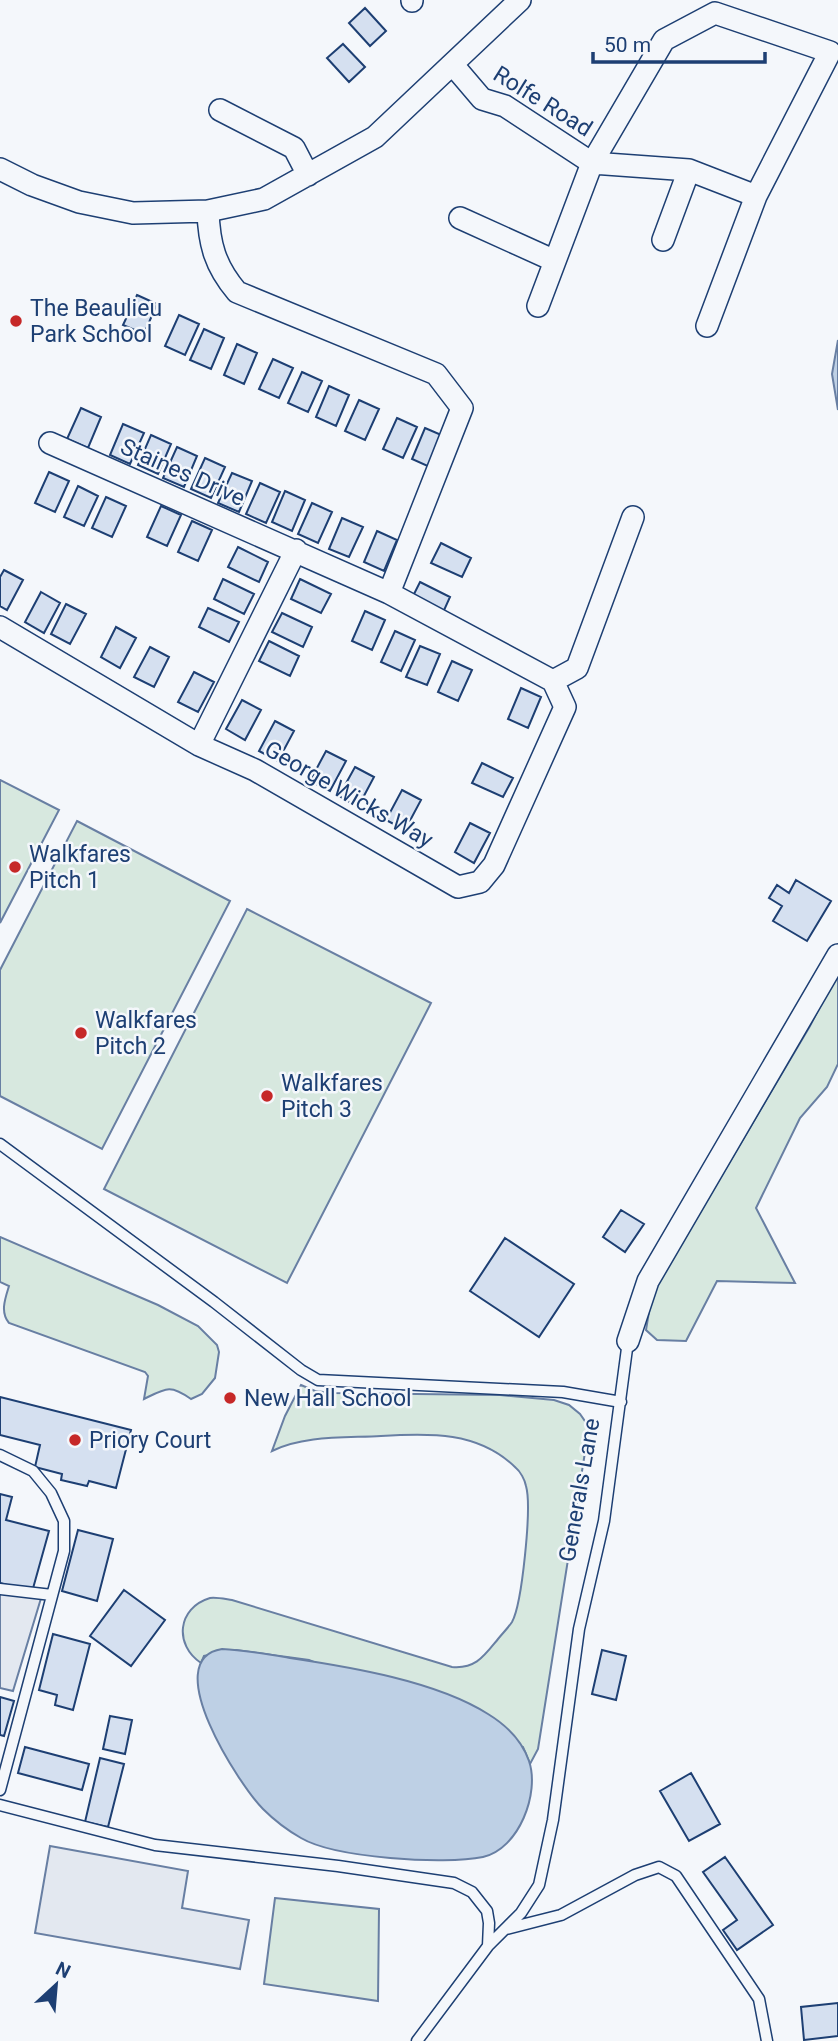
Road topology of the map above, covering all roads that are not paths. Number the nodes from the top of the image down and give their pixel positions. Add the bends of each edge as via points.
1 (520, 0) edge
2 (453, 65) junction
3 (220, 110) dead end
4 (592, 163) junction
5 (0, 169) edge
6 (689, 170) junction
7 (308, 175) junction
8 (756, 196) junction
9 (208, 211) junction
10 (460, 218) dead end
11 (663, 240) dead end
12 (555, 261) junction
13 (538, 306) dead end
14 (707, 326) dead end
15 (50, 443) dead end
16 (633, 517) dead end
17 (296, 550) junction
18 (389, 593) junction
19 (0, 627) edge
20 (553, 681) junction
21 (199, 745) junction
22 (838, 955) edge
23 (0, 1144) edge
24 (628, 1341) joint
25 (621, 1402) junction
26 (0, 1455) edge
27 (0, 1589) edge
28 (52, 1595) junction
29 (0, 1790) edge
30 (0, 1805) edge
31 (503, 1930) junction
32 (488, 1946) junction
33 (417, 2041) edge
34 (767, 2041) edge

1 - 2 street
2 - 4 street, Rolfe Road via 482,99 505,106
2 - 7 street via 375,137
3 - 7 street via 294,148
4 - 6 street
4 - 8 street via 664,40 715,13 830,52
4 - 12 street, Rolfe Road
5 - 9 street via 79,202 133,213
6 - 8 street
6 - 11 street
7 - 9 street via 264,199
8 - 14 street
9 - 18 street via 209,239 222,275 237,292 436,374 462,408
10 - 12 street
12 - 13 street, Rolfe Road
15 - 17 street, Staines Drive
16 - 20 street via 577,668
17 - 18 street, Staines Drive
17 - 21 street
18 - 20 street
19 - 21 street, George Wicks Way
20 - 21 street, George Wicks Way via 565,707 494,865 480,882 458,887 255,770
22 - 24 street, Generals Lane via 648,1281
23 - 25 lane via 318,1380 563,1392
24 - 25 lane, Generals Lane
25 - 31 lane, Generals Lane via 539,1885
26 - 28 lane via 33,1471 51,1493 64,1521 64,1551
27 - 28 lane
28 - 29 lane
30 - 32 lane via 155,1845 454,1883 472,1892 487,1911
31 - 32 lane, Generals Lane
31 - 34 lane via 561,1915 659,1867 676,1876 759,2000
32 - 33 lane, Generals Lane

